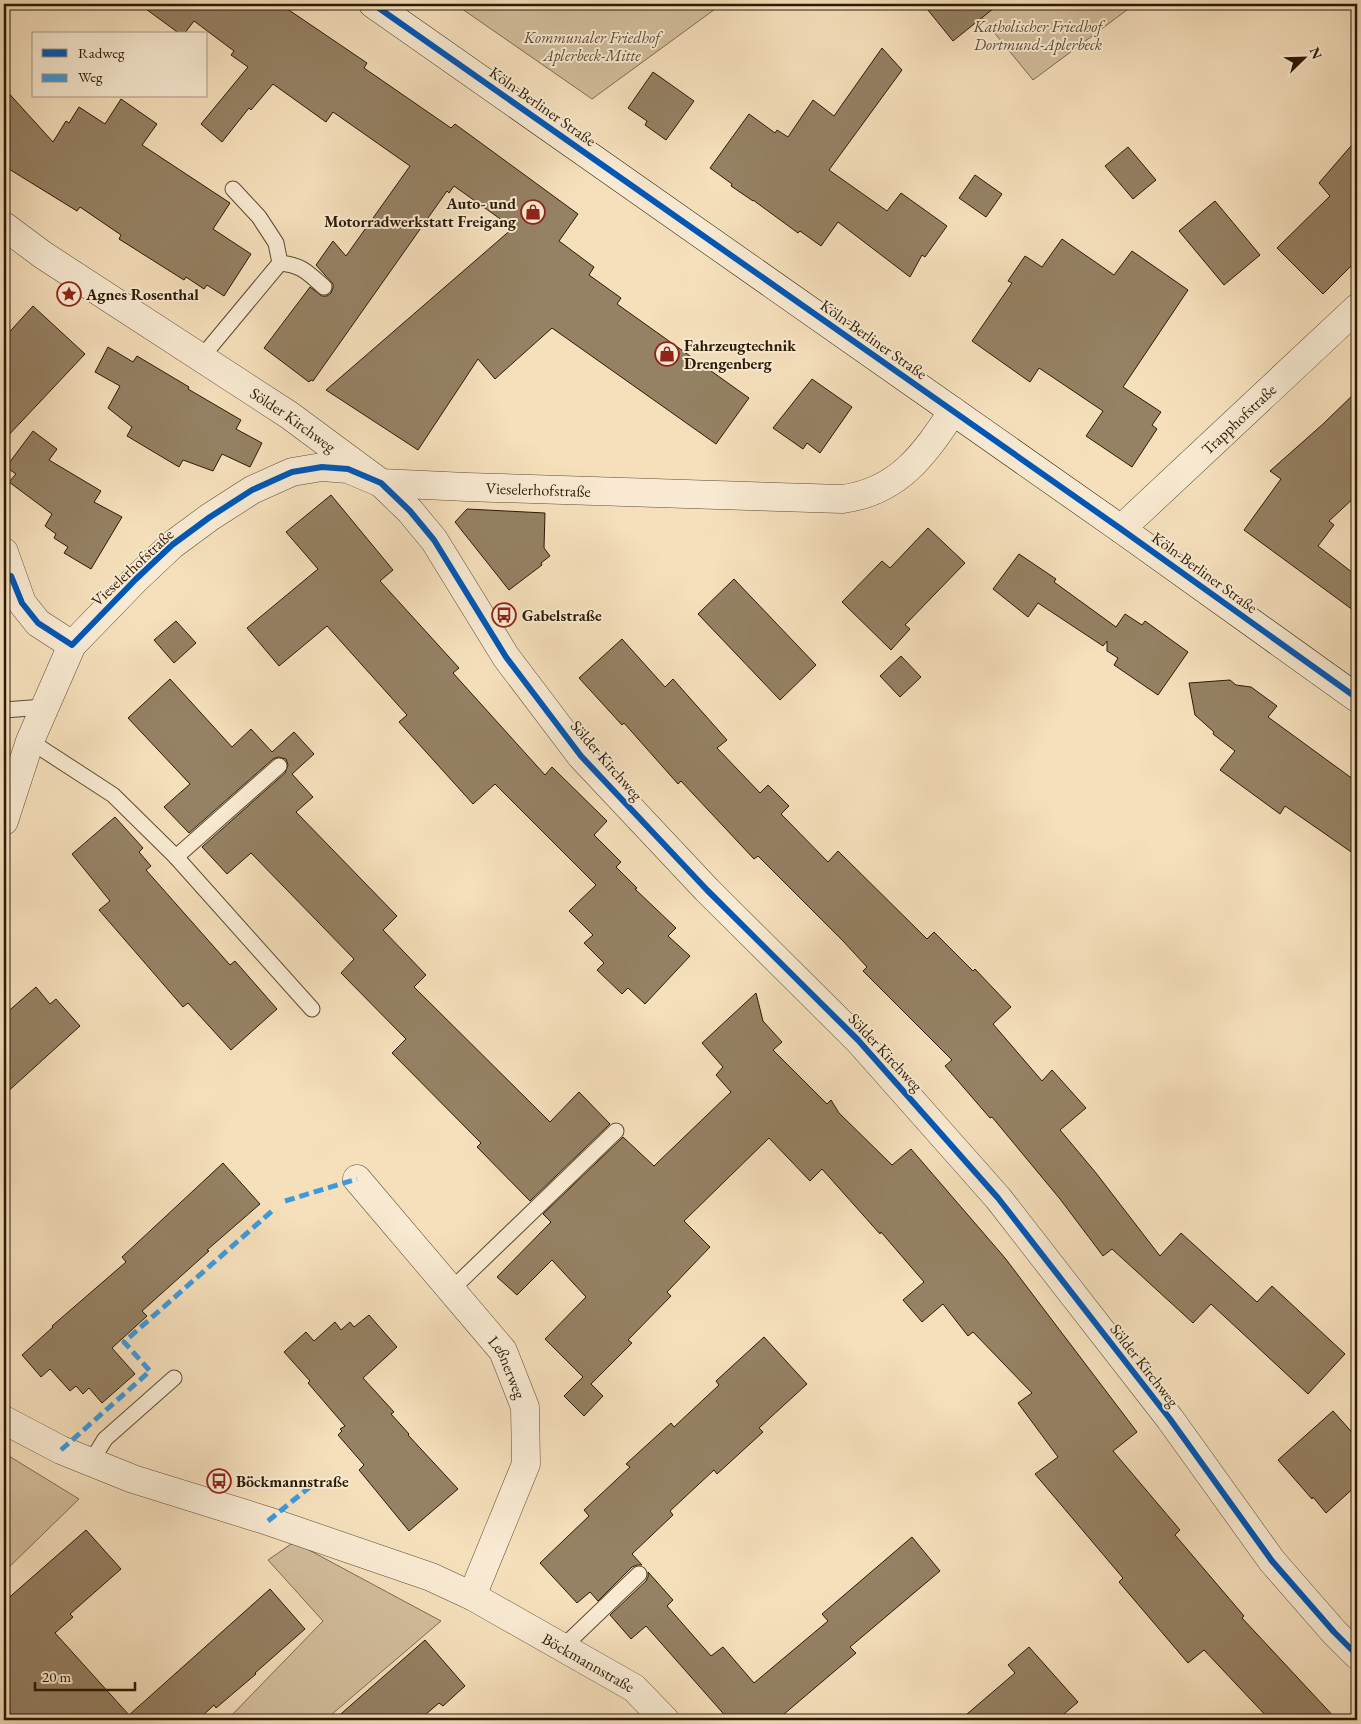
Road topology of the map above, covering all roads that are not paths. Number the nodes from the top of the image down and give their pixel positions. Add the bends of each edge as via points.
1 (373, 4) edge
2 (233, 189) dead end
3 (8, 237) edge
4 (280, 263) junction
5 (324, 287) dead end
6 (1357, 308) edge
7 (201, 358) junction
8 (953, 411) junction
9 (381, 483) junction
10 (1120, 529) junction
11 (6, 569) edge
12 (72, 646) junction
13 (1357, 698) edge
14 (44, 707) junction
15 (4, 710) edge
16 (30, 741) junction
17 (279, 766) dead end
18 (4, 821) edge
19 (176, 857) junction
20 (312, 1009) dead end
21 (616, 1132) dead end
22 (357, 1179) dead end
23 (451, 1290) junction
24 (174, 1378) dead end
25 (4, 1420) edge
26 (91, 1462) junction
27 (639, 1574) dead end
28 (472, 1596) junction
29 (563, 1647) junction
30 (1357, 1654) edge
31 (665, 1720) edge

1 - 8 street, Köln-Berliner Straße
2 - 4 lane via 259,217 276,243
3 - 7 street, Sölder Kirchweg
4 - 5 lane via 304,269
4 - 7 lane
6 - 10 street, Trapphofstraße
7 - 9 street, Sölder Kirchweg via 289,415
8 - 9 street, Vieselerhofstraße via 933,442 911,466 889,484 860,497 842,499
8 - 10 street, Köln-Berliner Straße
9 - 12 street, Vieselerhofstraße via 348,469 322,466 292,472 252,490 172,545
9 - 30 street, Sölder Kirchweg via 434,540 506,657 582,756 707,890 858,1040 992,1191 1170,1419 1272,1561
10 - 13 street, Köln-Berliner Straße
11 - 12 street via 22,604 38,623
12 - 14 street, Vieselerhofstraße
14 - 15 lane
14 - 16 street, Vieselerhofstraße
16 - 18 street, Vieselerhofstraße
16 - 19 lane via 113,795
17 - 19 lane
19 - 20 lane
21 - 23 lane
22 - 23 street, Leßnerweg
23 - 28 street, Leßnerweg via 503,1351 526,1407 526,1464
24 - 26 lane via 106,1439
25 - 26 street, Böckmannstraße
26 - 28 street, Böckmannstraße via 133,1479 431,1576
27 - 29 lane
28 - 29 street, Böckmannstraße
29 - 31 street, Böckmannstraße via 634,1688

